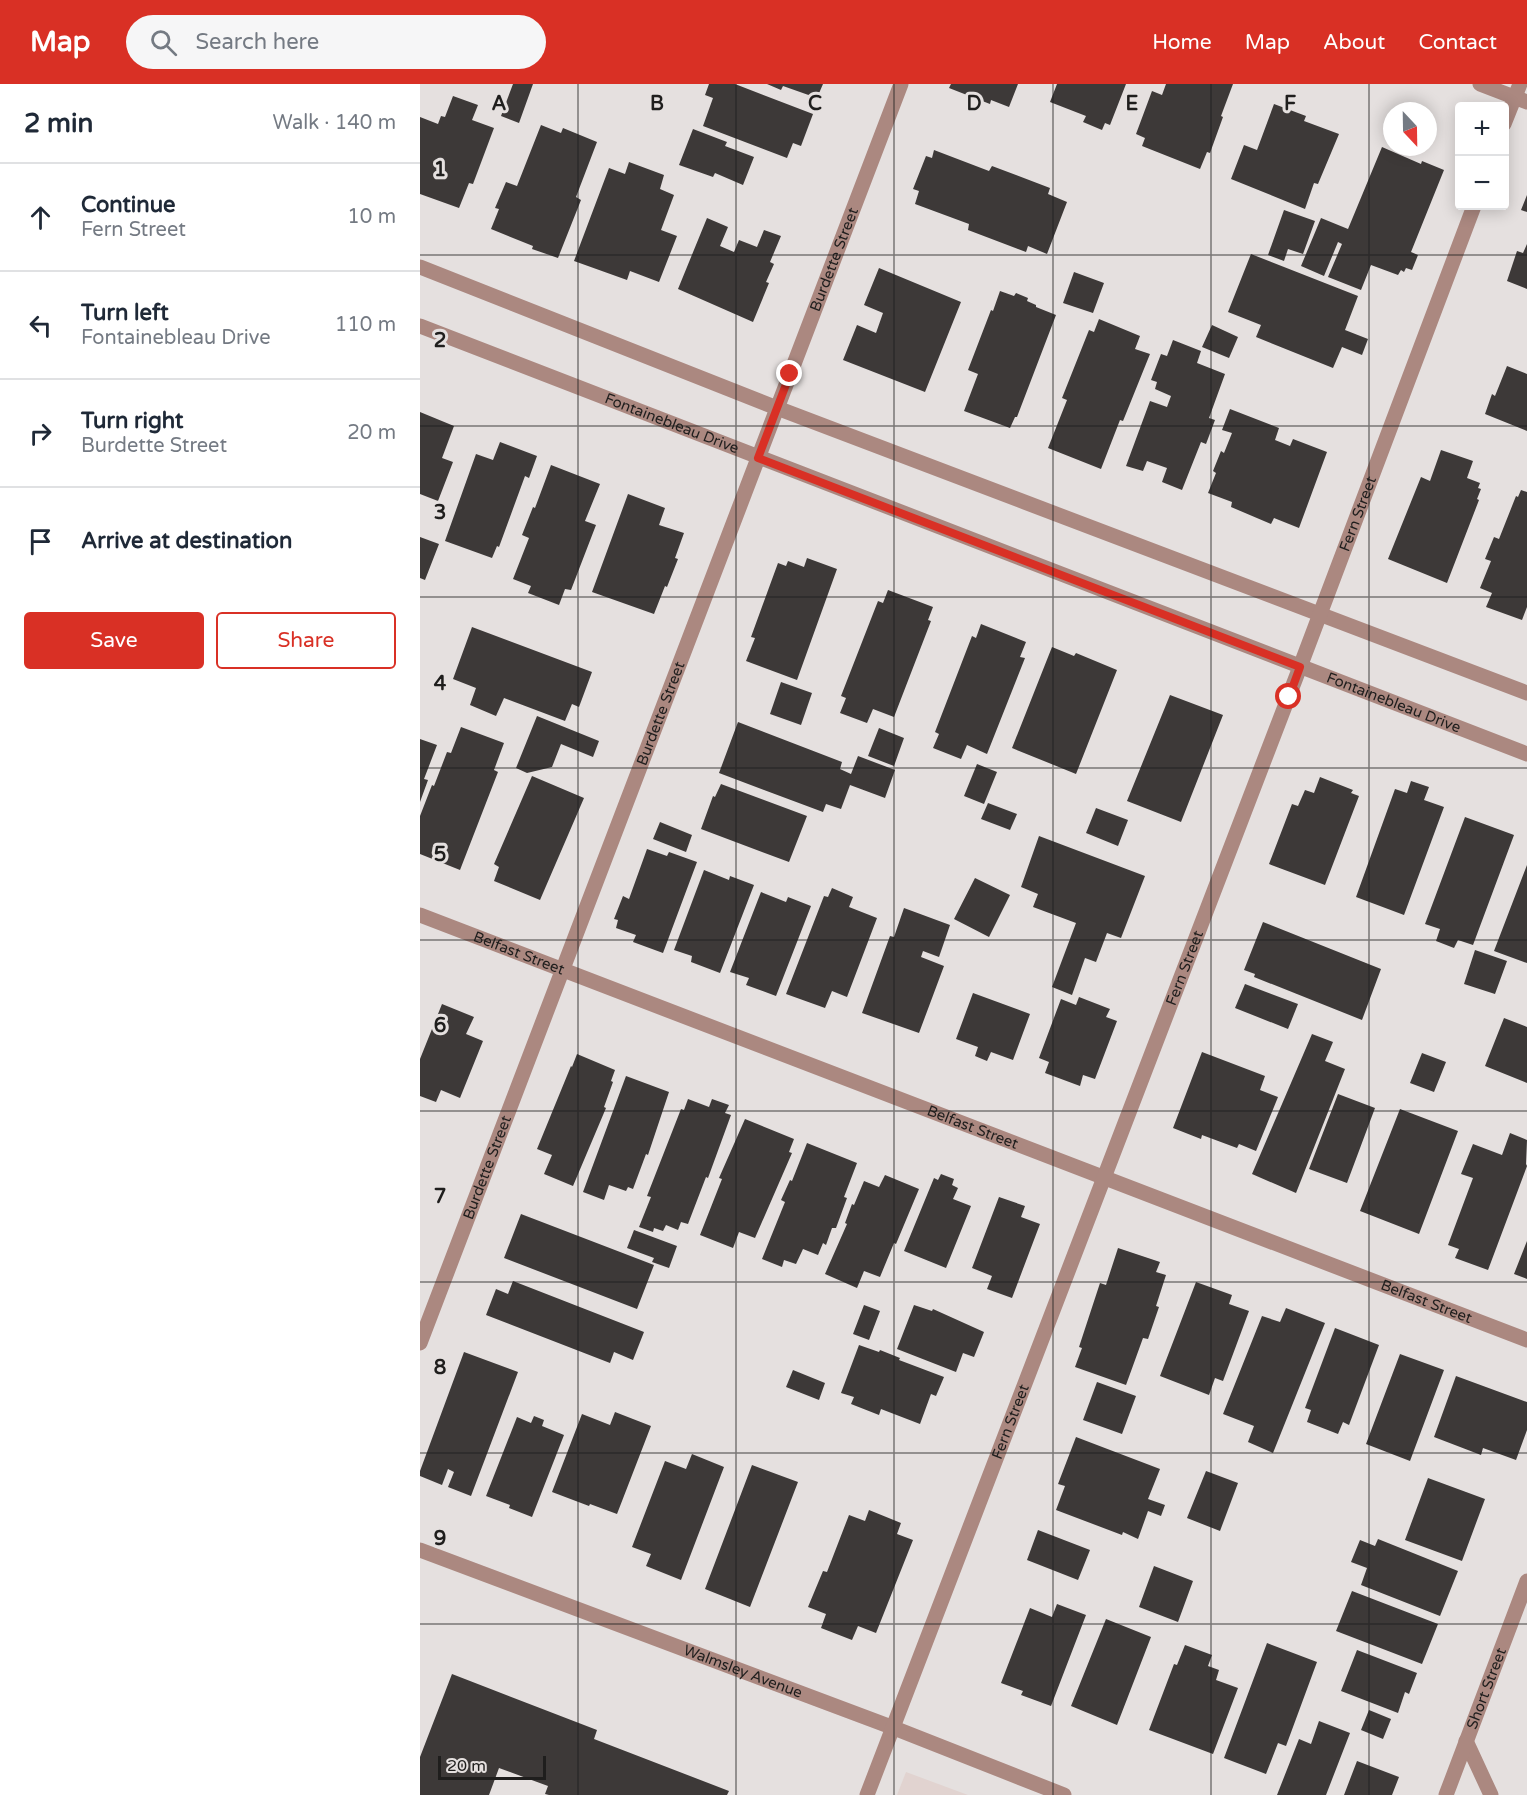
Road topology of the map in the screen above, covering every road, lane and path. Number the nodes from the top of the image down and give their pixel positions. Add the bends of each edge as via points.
1 (901, 84) edge
2 (1480, 84) edge
3 (1520, 94) edge
4 (1509, 115) edge
5 (1472, 210) edge
6 (420, 267) edge
7 (420, 326) edge
8 (777, 408) junction
9 (758, 458) junction
10 (1320, 614) junction
11 (1300, 667) junction
12 (1527, 693) edge
13 (1527, 754) edge
14 (420, 915) edge
15 (562, 970) junction
16 (1104, 1178) junction
17 (1527, 1340) edge
18 (420, 1343) edge
19 (420, 1550) edge
20 (1527, 1581) edge
21 (894, 1728) junction
22 (1466, 1741) junction
23 (867, 1795) edge
24 (1064, 1795) edge
25 (1446, 1795) edge
26 (1491, 1795) edge

1 - 8 street, Burdette Street
2 - 3 street
3 - 4 street
5 - 10 street, Fern Street
6 - 8 street
7 - 9 street, Fontainebleau Drive
8 - 9 street, Burdette Street
8 - 10 street
9 - 11 street, Fontainebleau Drive
9 - 15 street, Burdette Street
10 - 11 street, Fern Street
10 - 12 street
11 - 13 street, Fontainebleau Drive
11 - 16 street, Fern Street
14 - 15 street, Belfast Street
15 - 16 street, Belfast Street
15 - 18 street, Burdette Street
16 - 17 street, Belfast Street
16 - 21 street, Fern Street
19 - 21 street, Walmsley Avenue
20 - 22 street, Short Street
21 - 23 street, Fern Street
21 - 24 street, Walmsley Avenue
22 - 25 street, Short Street
22 - 26 street

